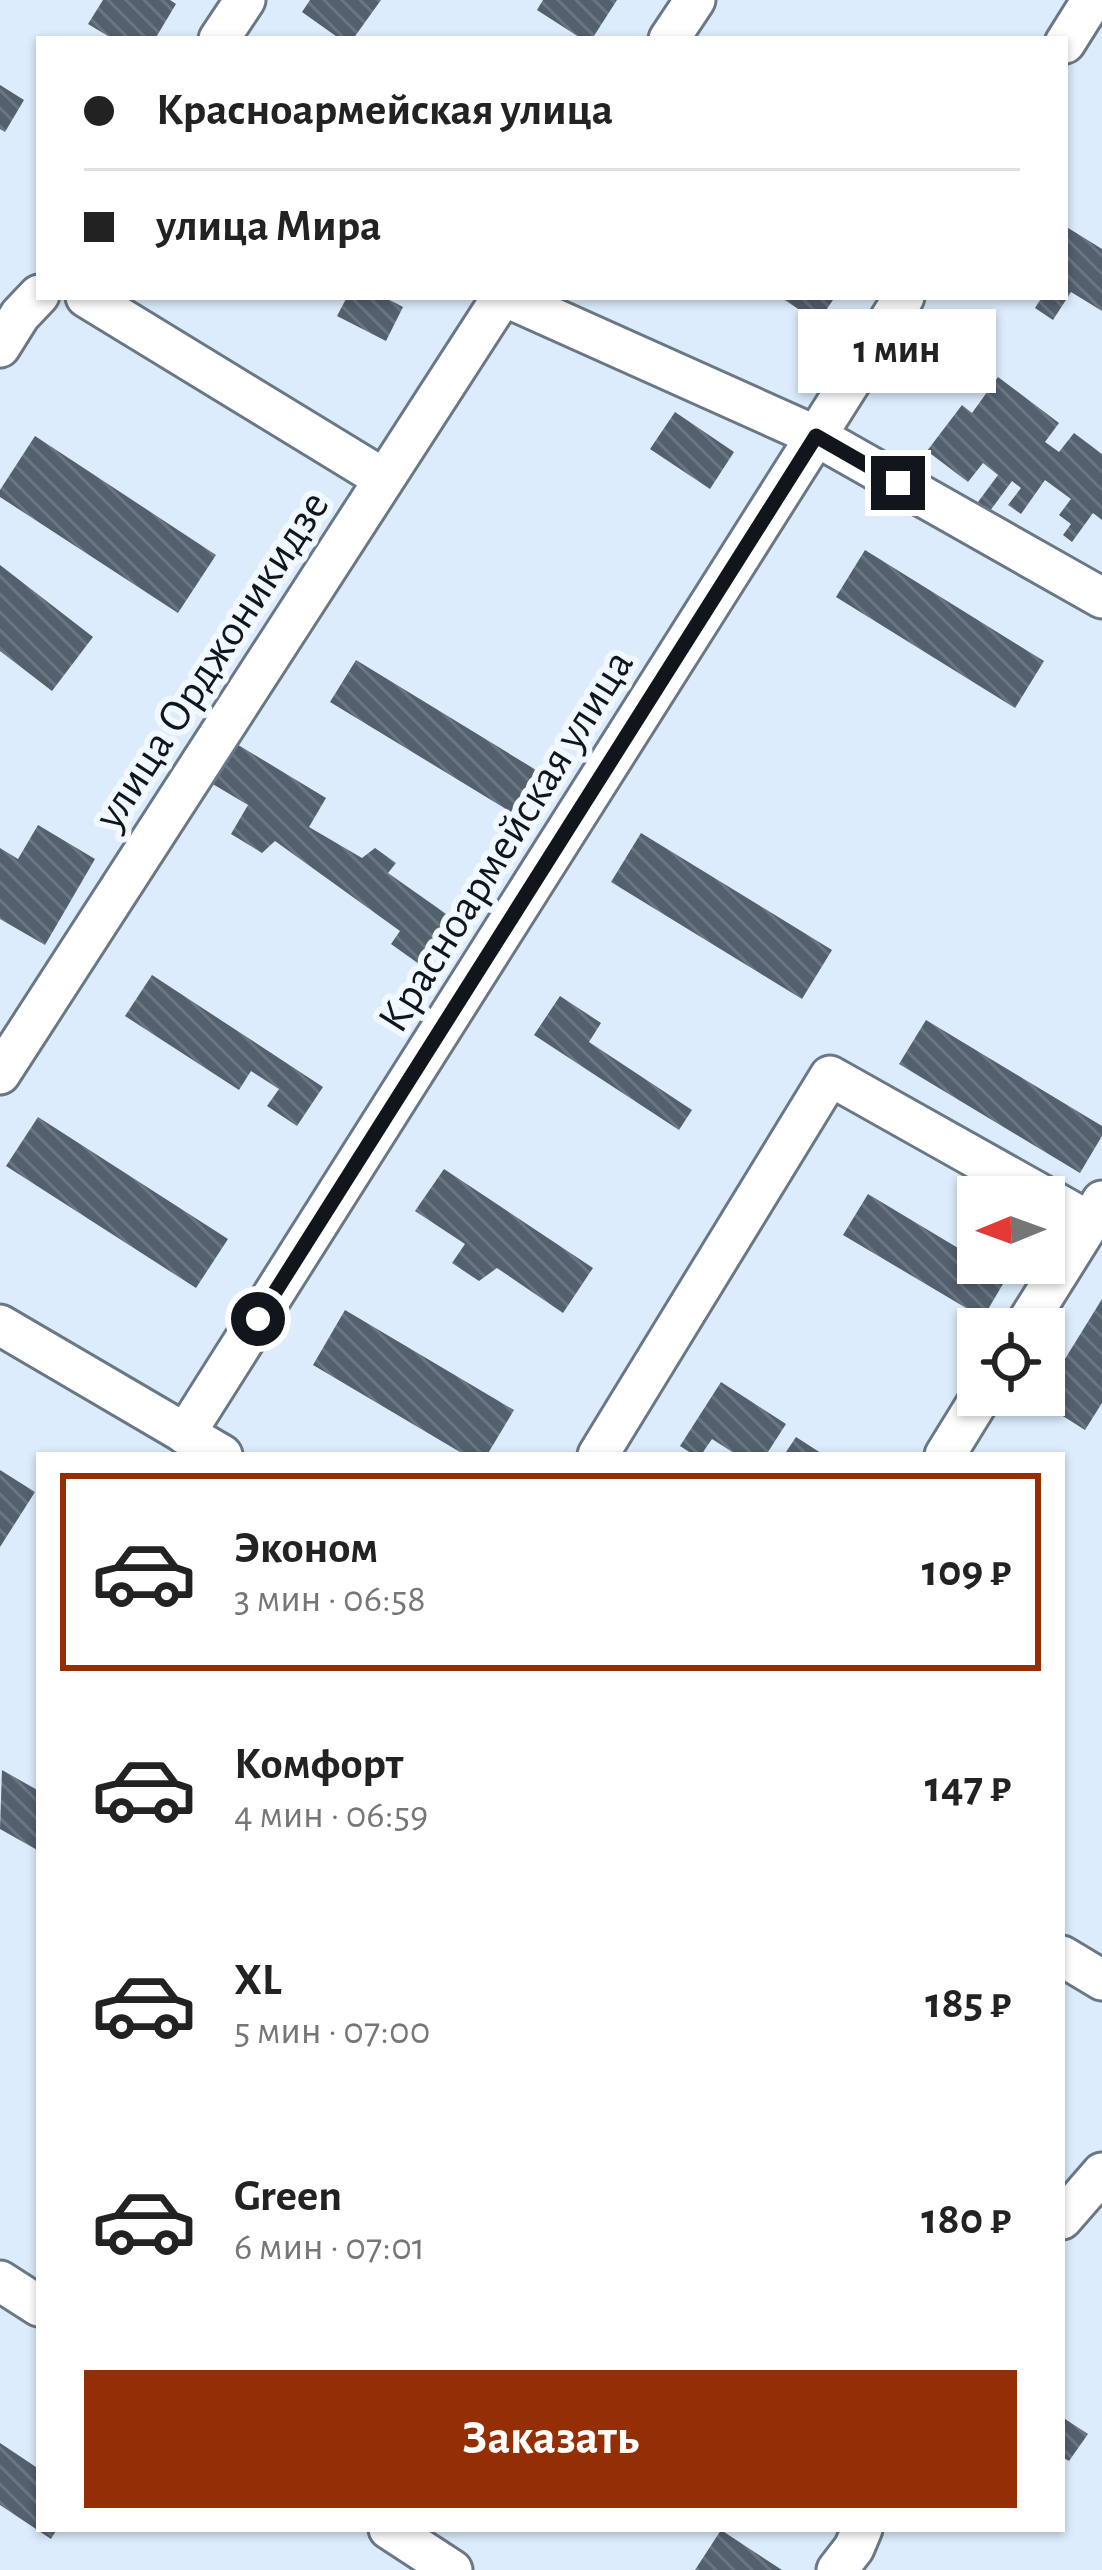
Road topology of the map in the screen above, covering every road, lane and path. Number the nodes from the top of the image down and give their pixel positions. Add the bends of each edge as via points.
1 (245, 0) edge
2 (694, 0) edge
3 (1092, 0) edge
4 (221, 36) edge
5 (671, 36) edge
6 (1068, 38) edge
7 (91, 300) edge
8 (502, 300) edge
9 (511, 300) edge
10 (902, 300) edge
11 (816, 436) junction
12 (384, 478) junction
13 (1102, 598) edge
14 (0, 1074) edge
15 (1088, 1212) edge
16 (1035, 1308) edge
17 (0, 1325) edge
18 (969, 1416) edge
19 (185, 1434) junction
20 (217, 1452) edge
21 (600, 1452) edge
22 (947, 1452) edge
23 (1065, 1958) edge
24 (1102, 1980) edge
25 (1102, 2173) edge
26 (1065, 2216) edge
27 (0, 2281) edge
28 (36, 2304) edge
29 (394, 2532) edge
30 (861, 2532) edge
31 (452, 2570) edge
32 (837, 2570) edge

1 - 4 street
2 - 5 street
3 - 6 street
7 - 12 street
8 - 12 street, улица Орджоникидзе
9 - 11 street, улица Орджоникидзе
10 - 11 street, Красноармейская улица
11 - 13 street, улица Орджоникидзе
11 - 19 street, Красноармейская улица
12 - 14 street, улица Орджоникидзе
15 - 16 street
15 - 21 street via 830,1076
17 - 19 street
18 - 22 street
19 - 20 street
23 - 24 street
25 - 26 street
27 - 28 street
29 - 31 street
30 - 32 street

